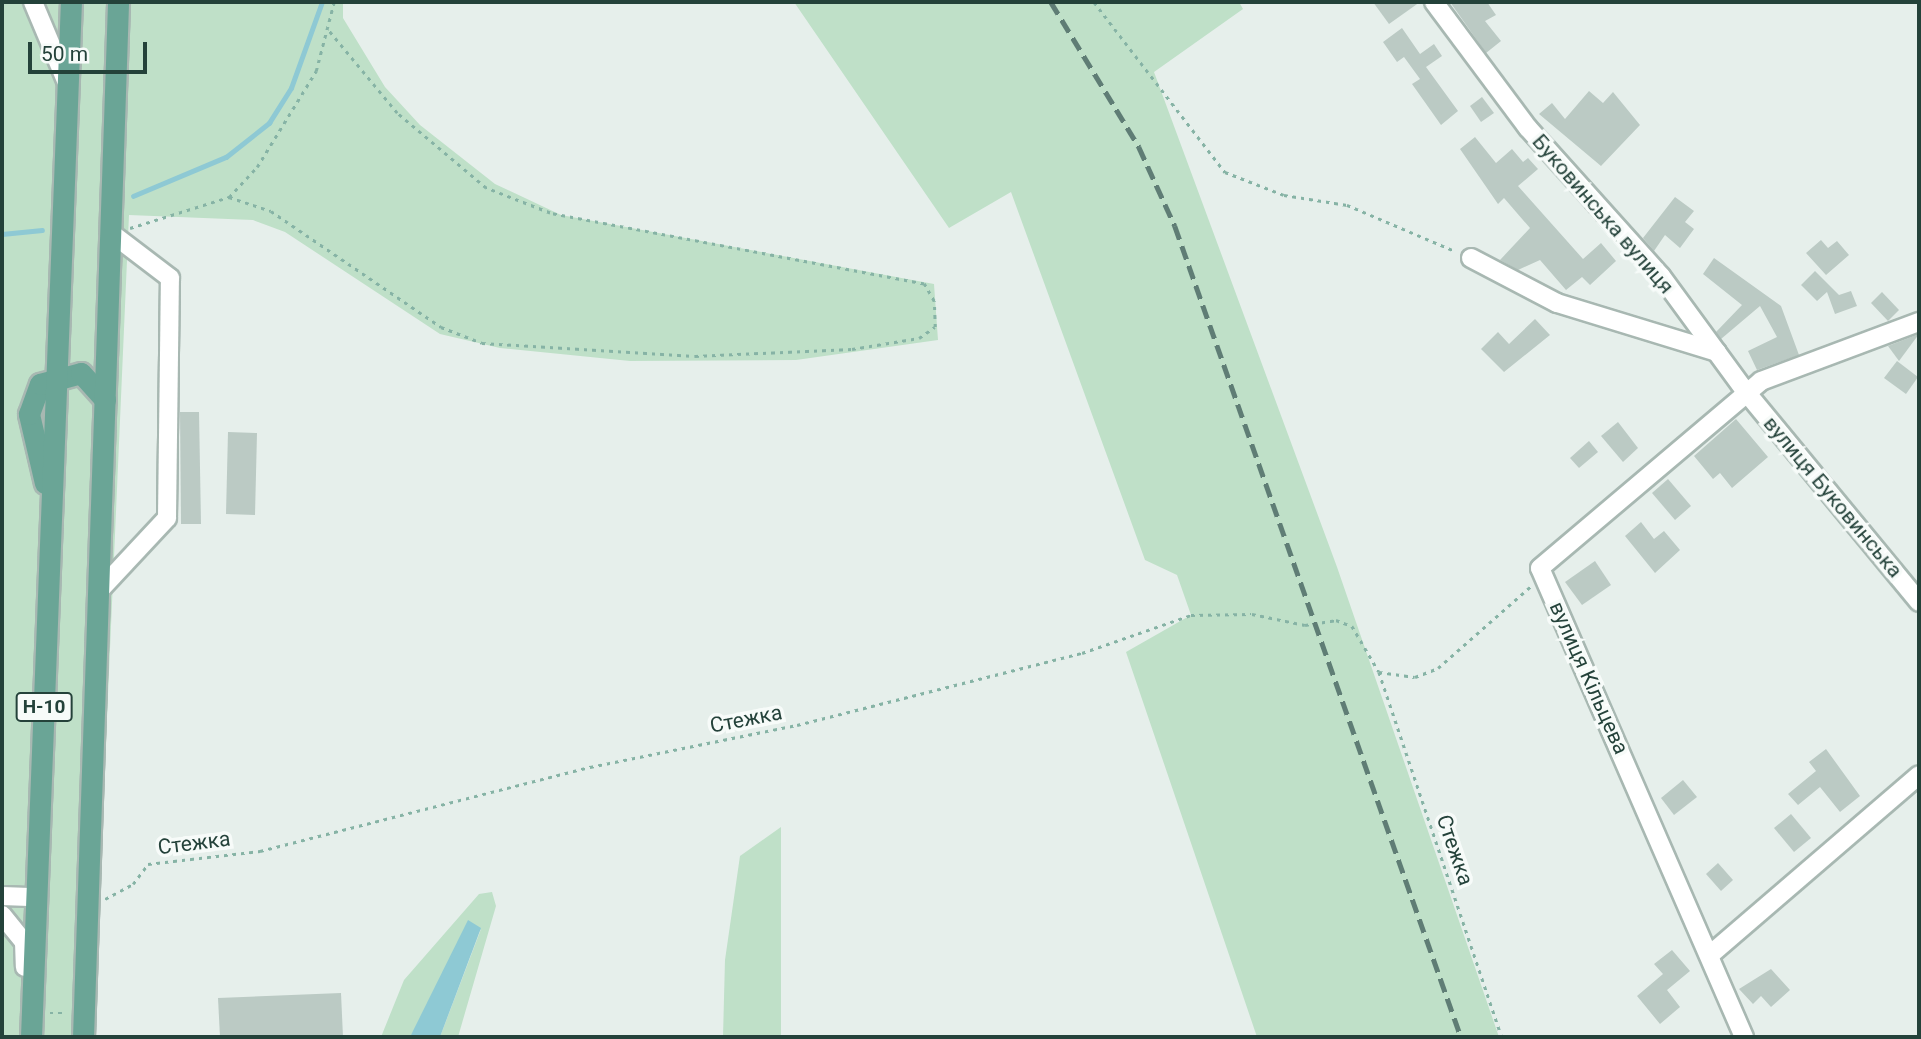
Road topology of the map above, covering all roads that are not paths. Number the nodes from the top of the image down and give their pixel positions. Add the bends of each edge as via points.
1 (33, 2) edge
2 (71, 2) edge
3 (118, 2) edge
4 (1434, 2) edge
5 (69, 88) junction
6 (111, 233) junction
7 (1471, 258) road end
8 (1919, 322) edge
9 (1717, 352) junction
10 (56, 377) junction
11 (1746, 392) junction
12 (105, 400) junction
13 (98, 592) junction
14 (1919, 603) edge
15 (1919, 775) edge
16 (2, 896) edge
17 (36, 897) junction
18 (2, 915) edge
19 (1710, 954) junction
20 (29, 1012) junction
21 (31, 1037) edge
22 (83, 1037) edge
23 (1744, 1037) edge

1 - 5 street
2 - 5 main road
3 - 6 main road, Н-10
4 - 9 street, Буковинська вулиця via 1562,171 1661,276
5 - 10 main road
6 - 12 main road, Н-10
6 - 13 street via 170,278 167,518
7 - 9 street via 1557,303
8 - 11 street via 1787,370
9 - 11 street, Буковинська вулиця
10 - 12 main road via 81,373
10 - 17 main road, Н-10 via 40,384 29,414 51,511
11 - 14 street, вулиця Буковинська
11 - 19 street, вулиця Кільцева via 1540,568
12 - 13 main road, Н-10
13 - 22 main road, Н-10
15 - 19 street
16 - 17 street
17 - 20 main road, Н-10
18 - 20 street via 24,942
19 - 23 street, вулиця Кільцева
20 - 21 main road, Н-10

